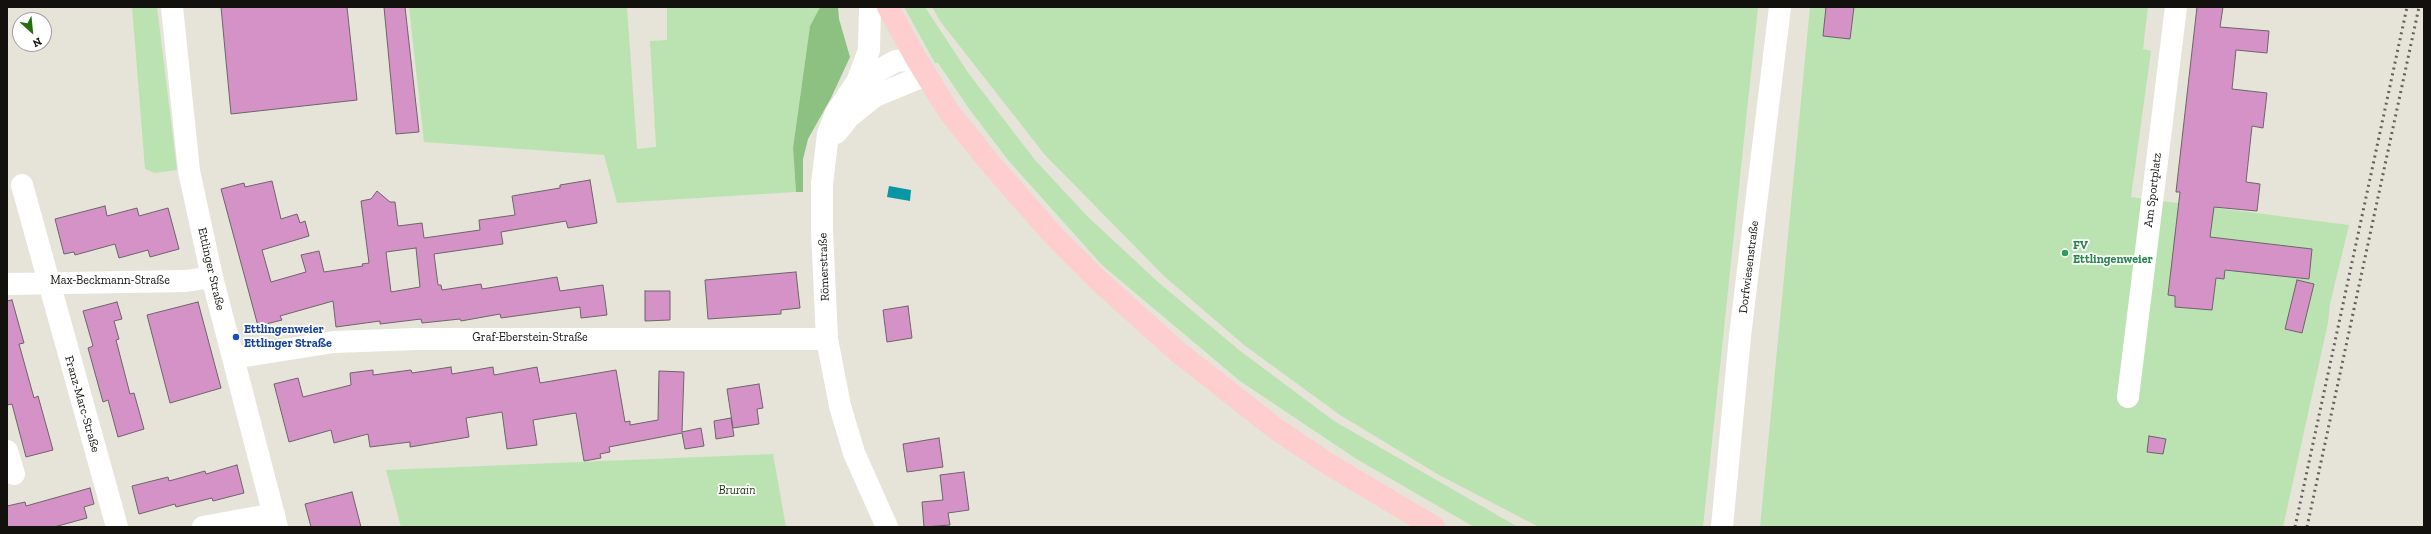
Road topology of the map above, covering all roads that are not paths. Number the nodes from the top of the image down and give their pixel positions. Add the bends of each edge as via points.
1 (172, 7) edge
2 (870, 7) edge
3 (888, 7) edge
4 (1780, 7) edge
5 (2176, 7) edge
6 (922, 69) junction
7 (857, 82) junction
8 (827, 150) junction
9 (22, 185) dead end
10 (212, 277) junction
11 (48, 282) junction
12 (7, 284) edge
13 (827, 339) junction
14 (234, 358) junction
15 (2128, 397) dead end
16 (7, 451) edge
17 (14, 474) dead end
18 (276, 520) edge
19 (117, 527) edge
20 (203, 527) edge
21 (887, 527) edge
22 (1434, 527) edge
23 (1722, 527) edge

1 - 10 street, Ettlinger Straße via 186,146
2 - 7 street, Römerstraße via 869,50
3 - 6 main road
4 - 23 street, Dorfwiesenstraße via 1740,336
5 - 15 street, Am Sportplatz
6 - 7 street via 907,60 896,61
6 - 8 street via 859,107 841,126
6 - 22 main road via 949,112 1058,240 1142,321 1227,392 1330,465
7 - 8 street, Römerstraße via 832,122
8 - 13 street, Römerstraße via 822,184
9 - 11 street, Franz-Marc-Straße
10 - 11 street, Max-Beckmann-Straße via 186,281
10 - 14 street, Ettlinger Straße
11 - 12 street, Max-Beckmann-Straße
11 - 19 street, Franz-Marc-Straße
13 - 14 street, Graf-Eberstein-Straße via 410,339 334,342
13 - 21 street, Römerstraße via 840,406 854,453
14 - 18 street, Ettlinger Straße
16 - 17 street
18 - 20 street

